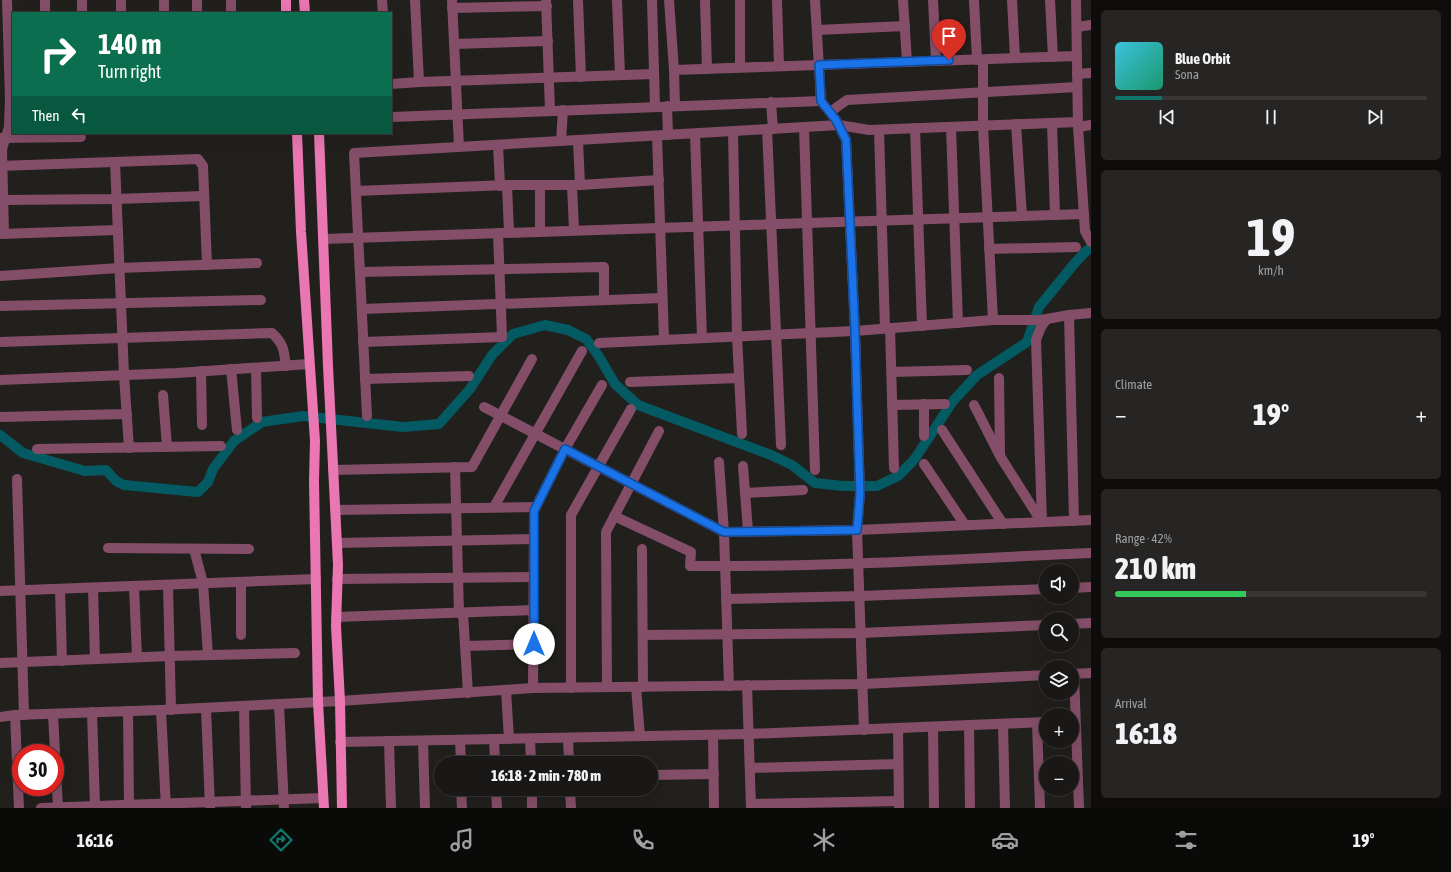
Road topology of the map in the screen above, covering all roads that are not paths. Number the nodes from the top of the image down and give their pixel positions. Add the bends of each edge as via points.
1 (7, 0) edge
2 (45, 0) edge
3 (82, 0) edge
4 (121, 0) edge
5 (164, 0) edge
6 (197, 0) edge
7 (231, 0) edge
8 (286, 0) edge
9 (304, 0) edge
10 (382, 0) edge
11 (415, 0) edge
12 (578, 0) edge
13 (617, 0) edge
14 (652, 0) edge
15 (669, 0) edge
16 (705, 0) edge
17 (740, 0) edge
18 (777, 0) edge
19 (815, 0) edge
20 (903, 0) edge
21 (933, 0) edge
22 (974, 0) edge
23 (1012, 0) edge
24 (1050, 0) edge
25 (1076, 0) edge
26 (546, 3) edge
27 (452, 4) edge
28 (45, 12) edge
29 (82, 12) edge
30 (121, 12) edge
31 (164, 12) edge
32 (197, 12) edge
33 (231, 12) edge
34 (286, 12) edge
35 (306, 12) edge
36 (383, 12) edge
37 (1091, 25) edge
38 (905, 26) junction
39 (1076, 27) junction
40 (817, 30) junction
41 (4, 32) edge
42 (548, 41) junction
43 (454, 44) junction
44 (1077, 56) junction
45 (1053, 57) junction
46 (1015, 58) junction
47 (980, 60) junction
48 (936, 61) junction
49 (907, 62) junction
50 (819, 65) junction
51 (5, 66) edge
52 (779, 66) junction
53 (740, 68) junction
54 (707, 69) junction
55 (674, 70) junction
56 (1091, 73) edge
57 (654, 74) junction
58 (1077, 74) junction
59 (620, 75) junction
60 (581, 77) junction
61 (548, 78) junction
62 (455, 80) junction
63 (419, 82) junction
64 (392, 84) edge
65 (1077, 87) junction
66 (983, 92) junction
67 (8, 98) edge
68 (821, 101) junction
69 (771, 102) junction
70 (655, 106) junction
71 (671, 106) junction
72 (550, 110) junction
73 (563, 110) junction
74 (830, 112) junction
75 (457, 114) junction
76 (392, 117) edge
77 (1052, 123) junction
78 (1016, 124) junction
79 (1078, 124) junction
80 (1091, 125) edge
81 (839, 126) junction
82 (983, 126) junction
83 (804, 127) junction
84 (951, 127) junction
85 (915, 128) junction
86 (770, 129) junction
87 (879, 130) junction
88 (733, 132) junction
89 (297, 134) edge
90 (319, 134) edge
91 (695, 134) junction
92 (668, 135) junction
93 (657, 136) junction
94 (81, 137) dead end
95 (3, 138) edge
96 (578, 140) junction
97 (561, 141) junction
98 (498, 145) junction
99 (459, 147) junction
100 (115, 162) junction
101 (1, 166) edge
102 (659, 180) junction
103 (576, 185) junction
104 (504, 186) junction
105 (540, 186) junction
106 (356, 191) junction
107 (203, 196) junction
108 (116, 199) junction
109 (3, 200) junction
110 (1084, 214) junction
111 (1055, 215) junction
112 (1022, 216) junction
113 (988, 217) junction
114 (954, 218) junction
115 (918, 219) junction
116 (882, 220) junction
117 (849, 221) junction
118 (807, 222) junction
119 (771, 224) junction
120 (735, 225) junction
121 (698, 226) junction
122 (660, 227) junction
123 (118, 230) junction
124 (574, 230) junction
125 (540, 231) junction
126 (509, 232) junction
127 (498, 233) junction
128 (2, 234) edge
129 (358, 238) junction
130 (1089, 238) edge
131 (324, 239) junction
132 (1076, 247) dead end
133 (989, 249) junction
134 (257, 263) dead end
135 (207, 265) junction
136 (119, 268) junction
137 (500, 269) junction
138 (360, 272) junction
139 (0, 276) edge
140 (662, 298) junction
141 (260, 300) dead end
142 (604, 300) junction
143 (121, 303) junction
144 (501, 304) junction
145 (0, 306) edge
146 (362, 309) junction
147 (1091, 313) edge
148 (1069, 315) junction
149 (998, 320) junction
150 (1044, 320) junction
151 (958, 323) junction
152 (922, 326) junction
153 (888, 328) junction
154 (855, 331) junction
155 (810, 333) junction
156 (776, 334) junction
157 (737, 336) junction
158 (122, 338) junction
159 (702, 338) junction
160 (664, 340) junction
161 (0, 342) edge
162 (363, 342) junction
163 (599, 342) dead end
164 (582, 351) dead end
165 (532, 359) dead end
166 (309, 364) junction
167 (286, 366) junction
168 (256, 368) junction
169 (231, 369) junction
170 (967, 370) dead end
171 (201, 372) junction
172 (892, 372) junction
173 (124, 375) junction
174 (469, 376) dead end
175 (739, 378) junction
176 (999, 378) dead end
177 (365, 379) junction
178 (0, 380) edge
179 (630, 382) dead end
180 (602, 385) dead end
181 (163, 395) dead end
182 (924, 404) junction
183 (945, 404) dead end
184 (892, 405) junction
185 (974, 405) dead end
186 (484, 407) dead end
187 (631, 409) dead end
188 (127, 414) junction
189 (367, 416) dead end
190 (501, 416) junction
191 (0, 417) edge
192 (257, 418) dead end
193 (202, 425) dead end
194 (237, 430) dead end
195 (942, 430) dead end
196 (658, 431) dead end
197 (535, 433) junction
198 (742, 434) dead end
199 (924, 436) dead end
200 (781, 445) dead end
201 (221, 446) dead end
202 (167, 447) junction
203 (129, 448) junction
204 (38, 449) dead end
205 (565, 449) junction
206 (1000, 456) junction
207 (719, 462) dead end
208 (924, 464) dead end
209 (599, 466) junction
210 (743, 466) dead end
211 (455, 467) junction
212 (894, 468) dead end
213 (333, 470) junction
214 (814, 470) dead end
215 (17, 479) dead end
216 (631, 483) junction
217 (803, 490) dead end
218 (745, 493) junction
219 (494, 507) junction
220 (536, 507) junction
221 (456, 508) junction
222 (335, 510) junction
223 (614, 516) junction
224 (1091, 520) edge
225 (1074, 521) junction
226 (1042, 522) junction
227 (1003, 524) junction
228 (965, 526) junction
229 (857, 530) junction
230 (724, 532) junction
231 (748, 532) junction
232 (534, 539) junction
233 (457, 540) junction
234 (337, 543) junction
235 (108, 548) dead end
236 (194, 549) junction
237 (249, 549) dead end
238 (642, 549) dead end
239 (1091, 553) edge
240 (858, 563) junction
241 (725, 566) junction
242 (534, 577) junction
243 (458, 578) junction
244 (316, 579) junction
245 (337, 579) junction
246 (241, 582) junction
247 (203, 583) junction
248 (168, 585) junction
249 (134, 586) junction
250 (1091, 587) edge
251 (93, 588) junction
252 (1079, 588) edge
253 (60, 589) junction
254 (1039, 589) edge
255 (20, 590) junction
256 (0, 591) edge
257 (860, 596) junction
258 (726, 599) junction
259 (534, 610) junction
260 (461, 613) junction
261 (336, 617) junction
262 (1091, 623) edge
263 (1079, 624) edge
264 (1039, 625) edge
265 (728, 634) junction
266 (861, 634) junction
267 (643, 635) junction
268 (242, 636) dead end
269 (534, 644) junction
270 (465, 646) junction
271 (295, 653) dead end
272 (208, 655) junction
273 (170, 656) junction
274 (137, 657) junction
275 (95, 659) junction
276 (62, 660) junction
277 (22, 662) junction
278 (0, 663) edge
279 (1091, 673) edge
280 (1079, 674) edge
281 (1039, 675) edge
282 (863, 684) junction
283 (729, 686) junction
284 (747, 686) junction
285 (607, 687) junction
286 (640, 687) junction
287 (533, 688) junction
288 (571, 688) junction
289 (506, 690) junction
290 (468, 693) junction
291 (340, 701) junction
292 (318, 702) junction
293 (279, 704) junction
294 (244, 706) junction
295 (206, 708) junction
296 (161, 710) junction
297 (171, 710) junction
298 (128, 711) junction
299 (92, 712) junction
300 (53, 714) junction
301 (19, 715) junction
302 (0, 717) edge
303 (1039, 722) edge
304 (1003, 724) junction
305 (969, 725) junction
306 (933, 727) junction
307 (898, 728) junction
308 (864, 730) junction
309 (748, 734) junction
310 (713, 735) junction
311 (640, 736) junction
312 (568, 738) junction
313 (509, 739) junction
314 (530, 739) junction
315 (460, 740) junction
316 (494, 740) junction
317 (389, 741) junction
318 (423, 741) junction
319 (340, 742) junction
320 (54, 744) edge
321 (1041, 748) edge
322 (1076, 748) edge
323 (461, 756) edge
324 (495, 756) edge
325 (531, 756) edge
326 (569, 756) edge
327 (898, 764) junction
328 (750, 768) junction
329 (714, 774) junction
330 (658, 775) edge
331 (57, 796) edge
332 (461, 796) edge
333 (496, 796) edge
334 (532, 796) edge
335 (570, 796) edge
336 (324, 803) edge
337 (246, 804) edge
338 (283, 804) edge
339 (899, 804) edge
340 (129, 805) junction
341 (210, 805) edge
342 (95, 806) junction
343 (166, 806) edge
344 (751, 806) edge
345 (58, 807) edge
346 (19, 808) edge
347 (41, 808) edge
348 (342, 808) edge
349 (391, 808) edge
350 (426, 808) edge
351 (462, 808) edge
352 (497, 808) edge
353 (532, 808) edge
354 (571, 808) edge
355 (714, 808) edge
356 (934, 808) edge
357 (970, 808) edge
358 (1005, 808) edge
359 (1040, 808) edge
360 (1079, 808) edge

1 - 41 street
2 - 28 street
3 - 29 street
4 - 30 street
5 - 31 street
6 - 32 street
7 - 33 street
8 - 34 main road
9 - 35 main road
10 - 36 street
11 - 63 street
12 - 60 street
13 - 59 street
14 - 57 street
15 - 55 street
16 - 54 street
17 - 53 street
18 - 52 street
19 - 40 street
20 - 38 street
21 - 48 street
22 - 47 street
23 - 46 street
24 - 45 street
25 - 39 street
26 - 27 street
26 - 42 street
27 - 43 street
37 - 39 street
38 - 40 street
38 - 49 street
39 - 44 street
40 - 50 street
41 - 51 street
42 - 43 street
42 - 61 street
43 - 62 street
44 - 45 street
44 - 58 street
45 - 46 street
46 - 47 street
47 - 48 street
47 - 66 street
48 - 49 street
49 - 50 street
50 - 52 street
50 - 68 street
51 - 67 street
52 - 53 street
53 - 54 street
54 - 55 street
55 - 71 street
56 - 58 street
57 - 59 street
57 - 70 street
58 - 65 street
59 - 60 street
60 - 61 street
61 - 62 street
61 - 72 street
62 - 63 street
62 - 75 street
63 - 64 street
65 - 66 street
65 - 79 street
66 - 74 street via 847,100
66 - 82 street
67 - 95 street via 9,127
68 - 69 street
68 - 74 street
69 - 71 street
69 - 86 street
70 - 71 street
70 - 73 street
71 - 92 street
72 - 73 street
72 - 75 street
73 - 97 street
74 - 81 street
75 - 76 street
75 - 99 street
77 - 78 street
77 - 79 street
77 - 111 street
78 - 82 street
78 - 112 street
79 - 80 street
79 - 110 street
81 - 83 street
81 - 87 street
81 - 117 street via 846,140
82 - 84 street
82 - 113 street
83 - 86 street
83 - 118 street
84 - 85 street
84 - 114 street
85 - 87 street
85 - 115 street
86 - 88 street
86 - 119 street
87 - 116 street
88 - 91 street
88 - 120 street
89 - 166 main road
90 - 131 main road
91 - 92 street
91 - 121 street
92 - 93 street
93 - 96 street
93 - 102 street
94 - 95 street
95 - 101 street
96 - 97 street
96 - 103 street
97 - 98 street
98 - 99 street
98 - 104 street
99 - 106 street via 354,153
100 - 101 street
100 - 107 street via 198,159 203,166
100 - 108 street
101 - 109 street
102 - 103 street
102 - 122 street
103 - 105 street
103 - 124 street
104 - 105 street
104 - 106 street
104 - 126 street
105 - 125 street
106 - 129 street
107 - 108 street
107 - 135 street
108 - 109 street
108 - 123 street
109 - 128 street
110 - 111 street
110 - 130 street via 1085,231
111 - 112 street
112 - 113 street
113 - 114 street
113 - 133 street
114 - 115 street
114 - 151 street
115 - 116 street
115 - 152 street
116 - 117 street
116 - 153 street
117 - 118 street
117 - 154 street
118 - 119 street
118 - 155 street
119 - 120 street
119 - 156 street
120 - 121 street
120 - 157 street
121 - 122 street
121 - 159 street
122 - 124 street
122 - 140 street
123 - 128 street
123 - 136 street
124 - 125 street
125 - 126 street
126 - 127 street
127 - 129 street
127 - 137 street
129 - 131 street
129 - 138 street
131 - 213 main road
132 - 133 street
133 - 149 street
134 - 135 street
135 - 136 street
136 - 139 street
136 - 143 street
137 - 138 street
137 - 142 street via 604,268
137 - 144 street
138 - 146 street
140 - 142 street
140 - 160 street
141 - 143 street
142 - 144 street
143 - 145 street
143 - 158 street
144 - 146 street
144 - 162 street via 502,337
146 - 162 street
147 - 148 street
148 - 150 street
148 - 225 street
149 - 150 street
149 - 151 street
150 - 226 street via 1036,340
151 - 152 street
152 - 153 street
153 - 154 street
153 - 172 street
154 - 155 street
154 - 229 street via 860,494
155 - 156 street
155 - 214 street
156 - 157 street
156 - 200 street
157 - 159 street
157 - 175 street
158 - 161 street
158 - 167 street via 272,333 284,349
158 - 173 street
159 - 160 street
160 - 163 street
162 - 177 street
164 - 197 street
165 - 190 street
166 - 167 street
166 - 244 main road via 315,441
167 - 168 street
168 - 169 street
168 - 192 street
169 - 171 street
169 - 194 street
170 - 172 street
171 - 173 street
171 - 193 street
172 - 184 street
173 - 178 street
173 - 188 street
174 - 177 street
175 - 179 street
175 - 198 street
176 - 206 street
177 - 189 street
180 - 205 street
181 - 202 street
182 - 183 street
182 - 184 street
182 - 199 street
184 - 212 street
185 - 206 street
186 - 190 street
187 - 209 street
188 - 191 street
188 - 203 street
190 - 197 street
190 - 211 street via 472,467
195 - 227 street
196 - 216 street
197 - 205 street
197 - 219 street
201 - 202 street
202 - 203 street
203 - 204 street
205 - 209 street
205 - 220 street
206 - 226 street
207 - 230 street
208 - 228 street
209 - 216 street
209 - 288 street via 572,515
210 - 218 street
211 - 213 street
211 - 221 street
213 - 222 main road
215 - 255 street
216 - 223 street
216 - 230 street
217 - 218 street
218 - 231 street
219 - 220 street
219 - 221 street
220 - 232 street
221 - 222 street
221 - 233 street
222 - 234 main road
223 - 241 street via 691,552 690,566
223 - 285 street via 606,532
224 - 225 street
225 - 226 street
226 - 227 street
227 - 228 street
228 - 229 street
229 - 231 street
229 - 240 street
230 - 231 street
230 - 241 street
232 - 233 street
232 - 242 street
233 - 234 street
233 - 243 street
234 - 245 main road
235 - 236 street
236 - 237 street
236 - 247 street
238 - 267 street
239 - 240 street
240 - 241 street
240 - 257 street
241 - 258 street
242 - 243 street
242 - 259 street
243 - 245 street
243 - 260 street
244 - 246 street
244 - 292 main road
245 - 261 main road
246 - 247 street
246 - 268 street
247 - 248 street
247 - 272 street
248 - 249 street
248 - 273 street
249 - 251 street
249 - 274 street
250 - 252 street
251 - 253 street
251 - 275 street
253 - 255 street
253 - 276 street
254 - 257 street
255 - 256 street
255 - 277 street
257 - 258 street
257 - 266 street
258 - 265 street
259 - 260 street
259 - 269 street
260 - 261 street
260 - 270 street
261 - 291 main road
262 - 263 street
264 - 266 street
265 - 266 street
265 - 267 street
265 - 283 street
266 - 282 street
267 - 286 street
269 - 270 street
269 - 287 street
270 - 290 street
271 - 272 street
272 - 273 street
273 - 274 street
273 - 297 street
274 - 275 street
275 - 276 street
276 - 277 street
277 - 278 street
277 - 301 street
279 - 280 street
281 - 282 street
282 - 284 street
282 - 308 street
283 - 284 street
283 - 286 street
284 - 309 street
285 - 286 street
285 - 288 street
286 - 311 street
287 - 288 street
287 - 289 street
289 - 290 street
289 - 313 street
290 - 291 street
291 - 292 street
291 - 319 main road
292 - 293 street
292 - 336 main road
293 - 294 street
293 - 338 street
294 - 295 street
294 - 337 street
295 - 297 street
295 - 341 street
296 - 297 street
296 - 298 street
296 - 343 street
298 - 299 street
298 - 340 street
299 - 300 street
299 - 342 street
300 - 301 street
300 - 320 street
301 - 302 street
301 - 346 street
303 - 304 street
304 - 305 street
304 - 358 street
305 - 306 street
305 - 357 street
306 - 307 street
306 - 356 street
307 - 308 street
307 - 327 street
308 - 309 street
309 - 310 street
309 - 328 street
310 - 311 street
310 - 329 street
311 - 312 street
312 - 314 street
312 - 326 street
313 - 314 street
313 - 316 street
314 - 325 street
315 - 316 street
315 - 318 street
315 - 323 street
316 - 324 street
317 - 318 street
317 - 319 street
317 - 349 street
318 - 350 street
319 - 348 main road
321 - 359 street
322 - 360 street
327 - 328 street
327 - 339 street
328 - 344 street
329 - 330 street
329 - 355 street
331 - 345 street
332 - 351 street
333 - 352 street
334 - 353 street
335 - 354 street
336 - 338 street
337 - 338 street
337 - 341 street
339 - 344 street
340 - 342 street
340 - 343 street
341 - 343 street
342 - 345 street
345 - 347 street

